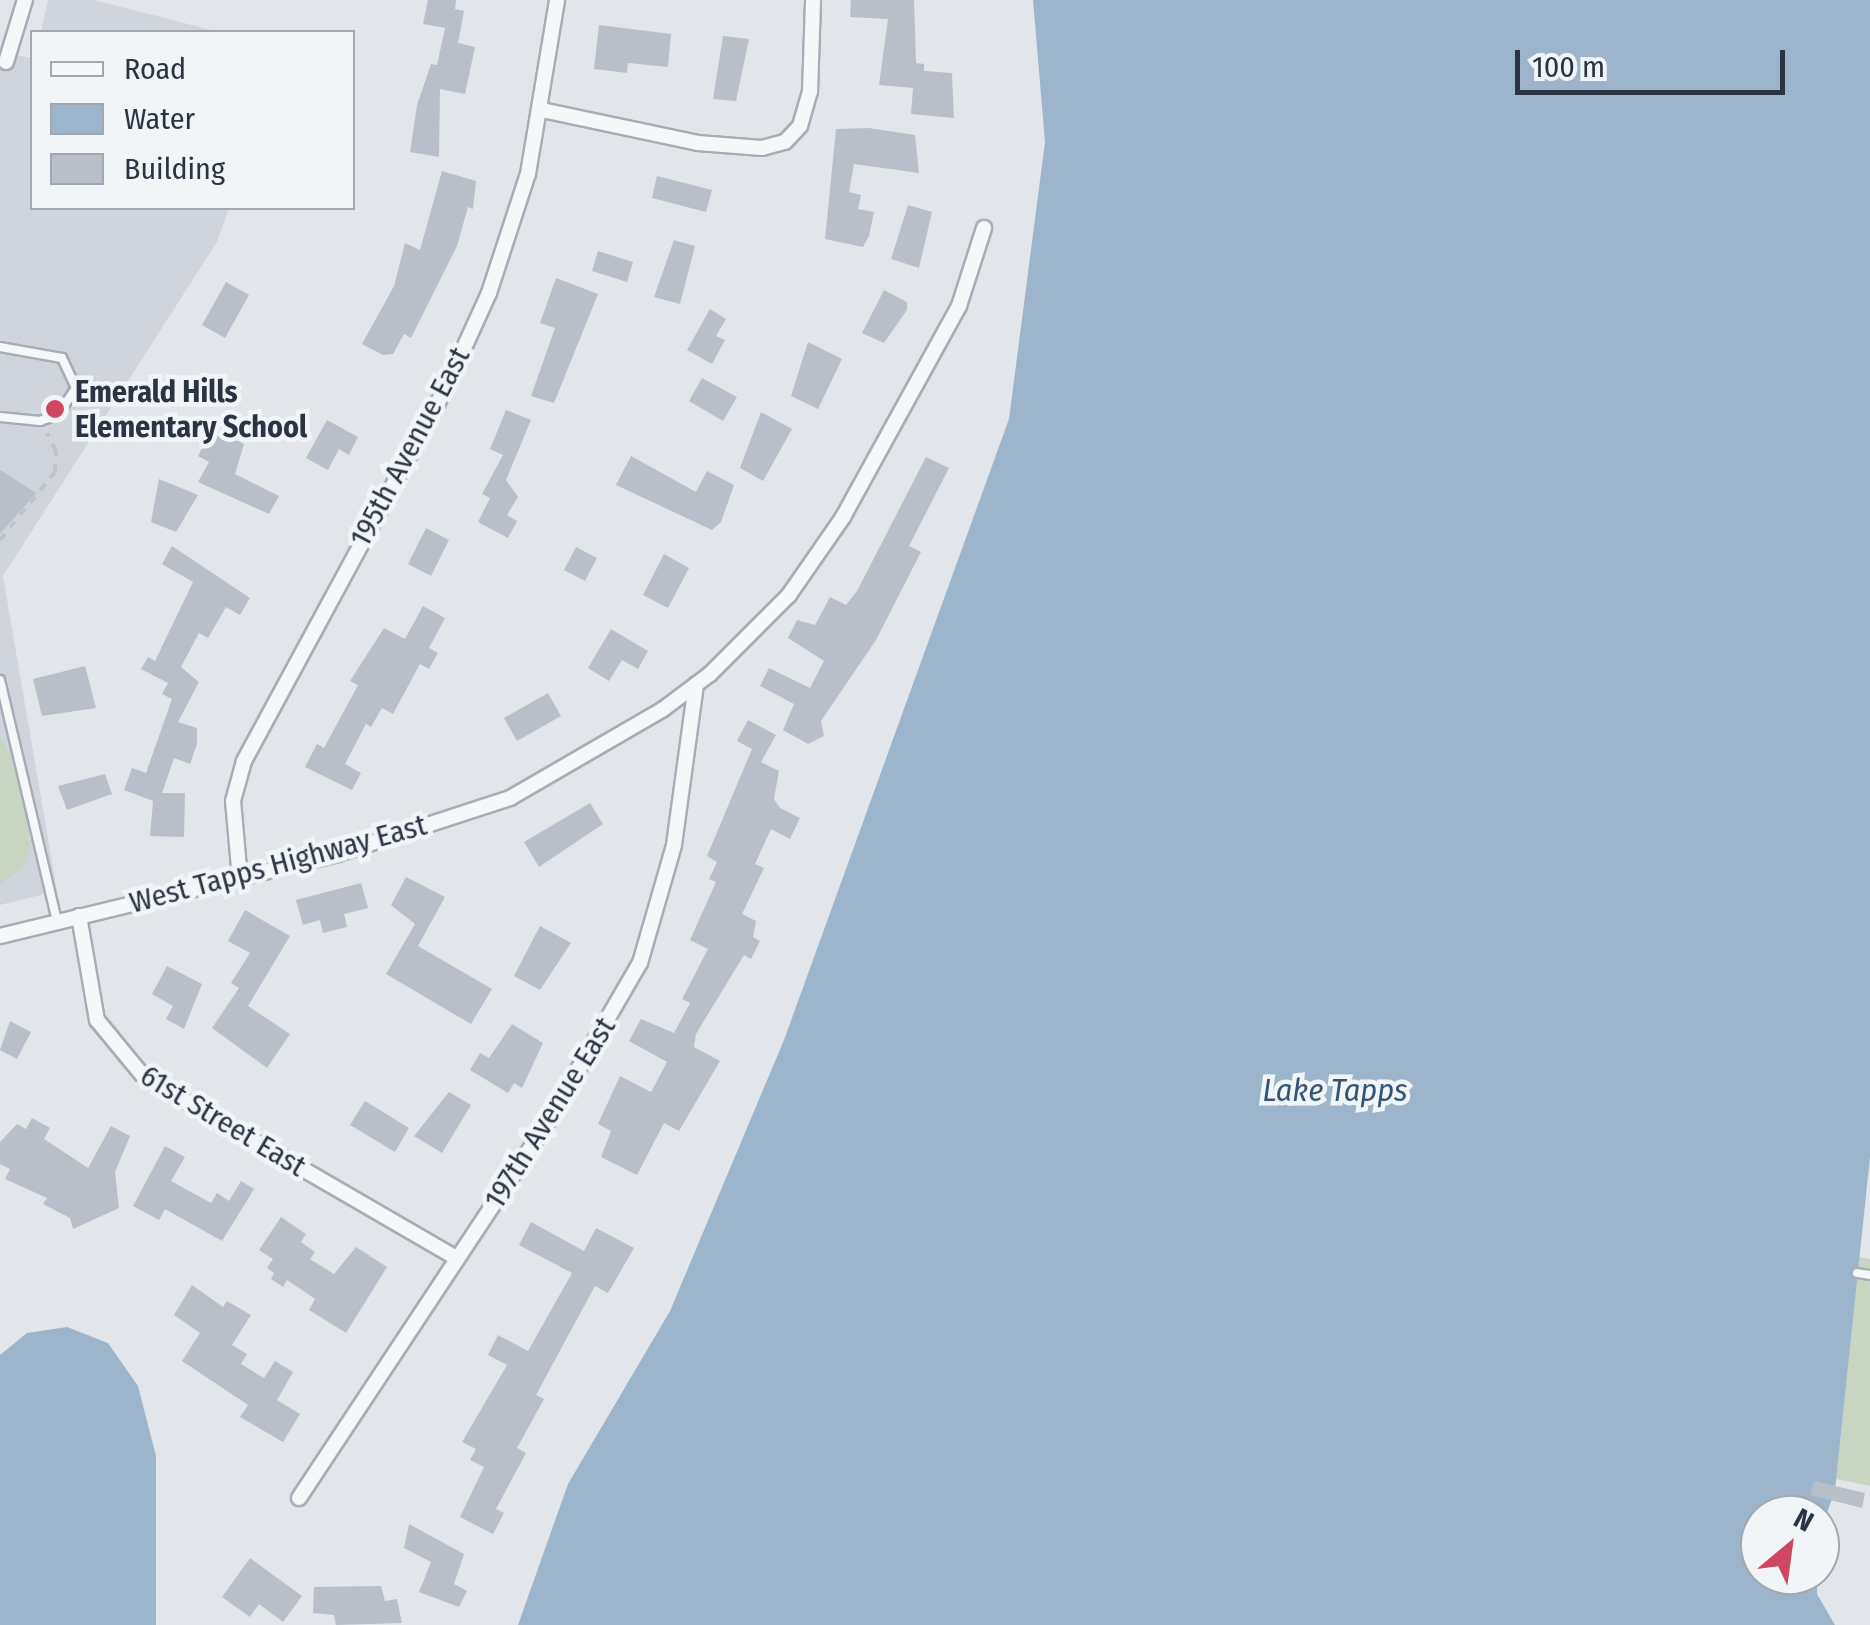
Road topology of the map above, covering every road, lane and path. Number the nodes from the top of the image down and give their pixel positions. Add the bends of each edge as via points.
1 (25, 0) edge
2 (557, 0) edge
3 (813, 0) edge
4 (3, 68) edge
5 (542, 110) junction
6 (984, 228) dead end
7 (0, 347) edge
8 (0, 417) edge
9 (40, 421) junction
10 (0, 540) edge
11 (0, 680) edge
12 (696, 685) junction
13 (4, 715) edge
14 (240, 879) junction
15 (79, 916) junction
16 (57, 921) junction
17 (0, 936) edge
18 (456, 1258) junction
19 (1858, 1273) dead end
20 (1870, 1274) edge
21 (299, 1498) dead end

1 - 4 street
2 - 5 street, 195th Avenue East
3 - 5 street via 810,92 793,135 762,148
5 - 14 street, 195th Avenue East via 514,221 481,311 244,762 234,801
6 - 12 street, West Tapps Highway East via 959,306 843,518 790,595
7 - 9 lane via 52,354 72,370 76,388 69,404
8 - 9 lane
9 - 10 path via 56,451 56,472
11 - 13 lane
12 - 14 street, West Tapps Highway East via 586,758 510,798
12 - 18 street, 197th Avenue East via 674,845 640,963 543,1130
13 - 16 lane
14 - 15 street, West Tapps Highway East
15 - 16 street, West Tapps Highway East
15 - 18 street, 61st Street East via 97,1020 144,1077
16 - 17 street, West Tapps Highway East
18 - 21 street, 197th Avenue East
19 - 20 lane

